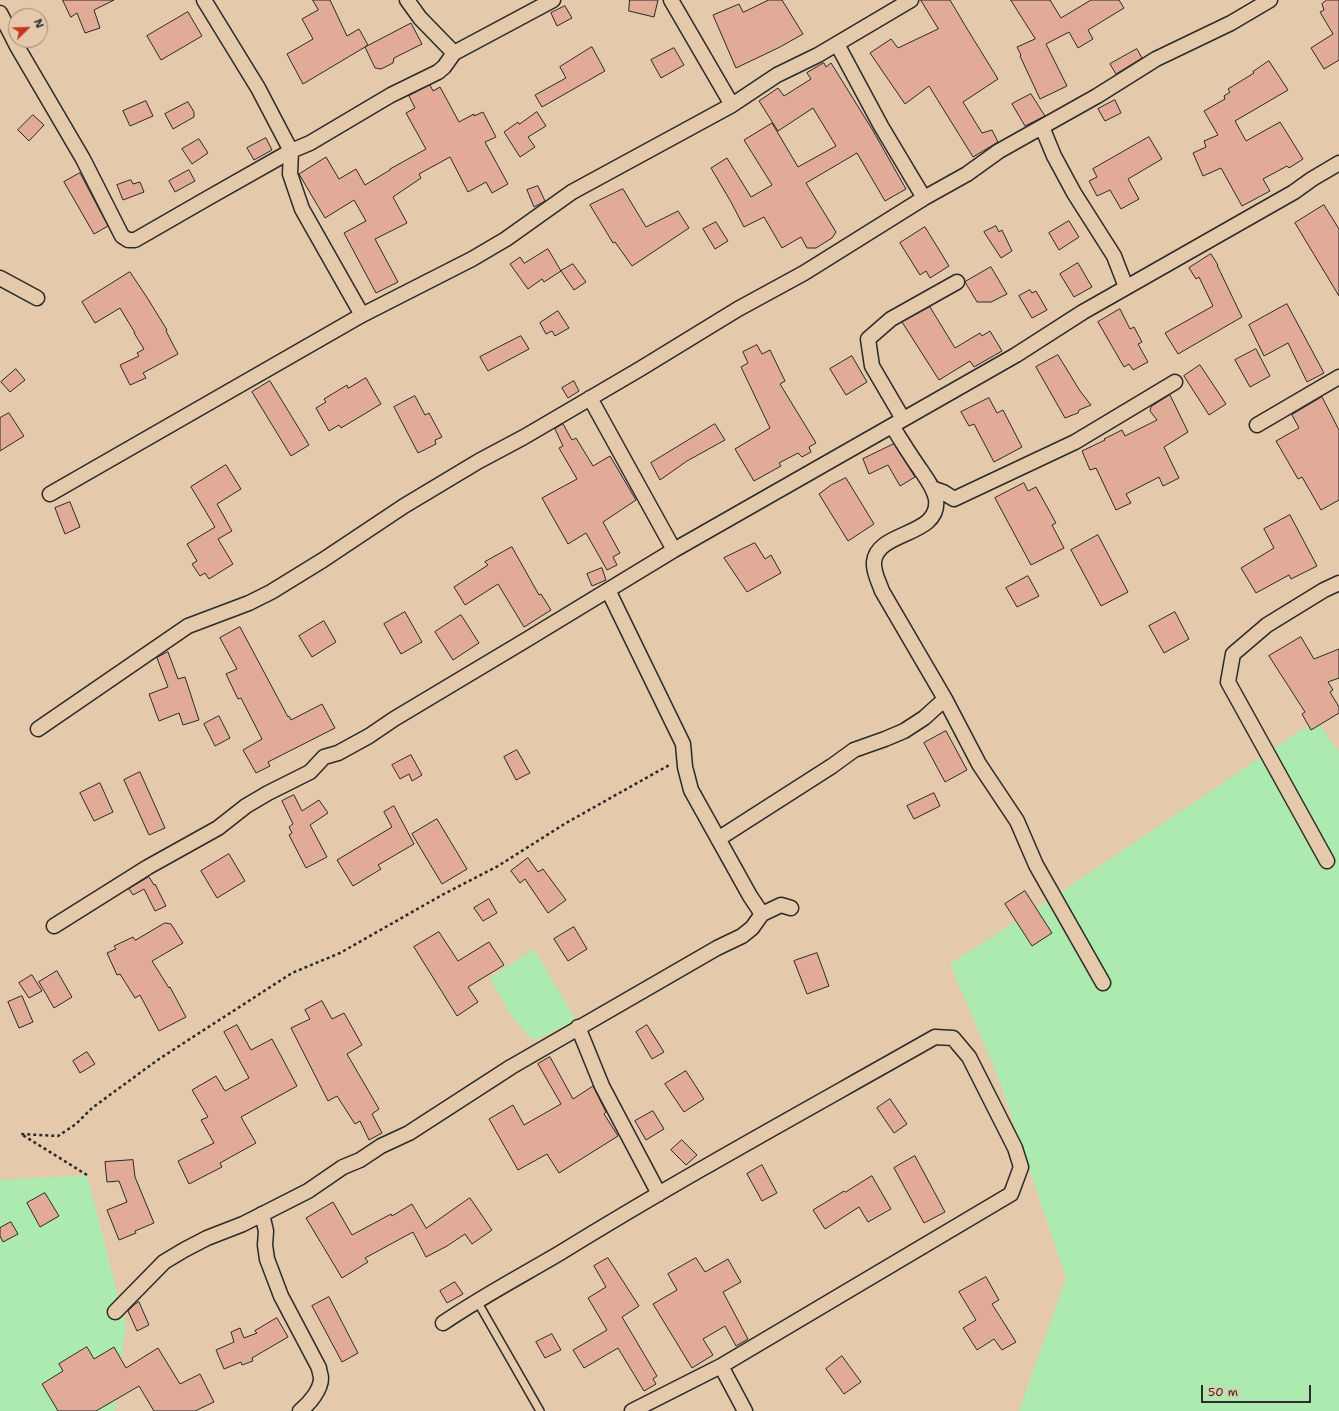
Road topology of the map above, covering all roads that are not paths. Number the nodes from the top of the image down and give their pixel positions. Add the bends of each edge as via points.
1 (204, 0) edge
2 (407, 0) edge
3 (553, 0) edge
4 (671, 0) edge
5 (911, 0) edge
6 (1270, 0) edge
7 (0, 13) edge
8 (837, 44) junction
9 (454, 53) junction
10 (732, 105) junction
11 (1042, 127) junction
12 (291, 151) junction
13 (1339, 163) edge
14 (924, 198) junction
15 (0, 278) edge
16 (957, 282) dead end
17 (1126, 288) junction
18 (37, 298) dead end
19 (362, 315) junction
20 (1339, 377) edge
21 (1175, 382) dead end
22 (590, 398) junction
23 (897, 422) junction
24 (1257, 426) dead end
25 (932, 488) junction
26 (50, 494) dead end
27 (674, 550) junction
28 (1339, 583) edge
29 (608, 590) junction
30 (945, 700) junction
31 (38, 729) dead end
32 (718, 839) junction
33 (1327, 861) dead end
34 (791, 908) dead end
35 (762, 914) junction
36 (54, 926) dead end
37 (1103, 983) dead end
38 (578, 1027) junction
39 (659, 1194) junction
40 (262, 1214) junction
41 (477, 1301) junction
42 (115, 1312) dead end
43 (443, 1323) dead end
44 (721, 1366) junction
45 (300, 1411) edge
46 (540, 1411) edge
47 (632, 1411) edge
48 (745, 1411) edge

1 - 12 street via 258,88
2 - 9 street via 420,18
3 - 9 street
4 - 10 street
5 - 8 street
6 - 11 street via 1232,22 1156,59
7 - 12 street via 83,159 122,236 128,240 135,240
8 - 10 street via 777,75
8 - 14 street via 881,126
9 - 12 street via 444,68 438,72 391,94 310,143
10 - 19 street via 572,192 506,239 472,259
11 - 14 street
11 - 17 street via 1074,193 1114,256
12 - 19 street via 290,174 302,209
13 - 17 street via 1287,196
14 - 22 street via 804,273 738,309
15 - 18 street
16 - 23 street via 891,319 868,339 872,366
17 - 23 street via 1016,355
19 - 26 street
20 - 24 street
21 - 25 street via 1075,442 954,499
22 - 27 street
22 - 31 street via 404,506 271,592 249,604 188,626
23 - 25 street
23 - 27 street
25 - 30 street via 936,500 934,511 926,524 887,543 875,554 874,563 875,574 882,591
27 - 29 street
28 - 33 street via 1267,625 1233,654 1228,682
29 - 32 street via 683,744 691,790
29 - 36 street via 394,718 369,736 338,753 324,757 310,772 246,806 218,828 178,849
30 - 32 street via 904,731 854,750
30 - 37 street via 979,764 1017,820 1036,865
32 - 35 street
34 - 35 street via 781,905
35 - 38 street via 752,928 742,936
38 - 39 street via 602,1086
38 - 40 street via 511,1066 409,1133 381,1146 360,1160 343,1167 308,1191
39 - 41 street
39 - 44 street via 935,1037 953,1038 969,1057 1015,1148 1020,1167 1011,1194
40 - 42 street via 207,1238 164,1262
40 - 45 street via 266,1231 267,1259 281,1296 319,1368 319,1387
41 - 43 street
41 - 46 lane
44 - 47 street
44 - 48 street

